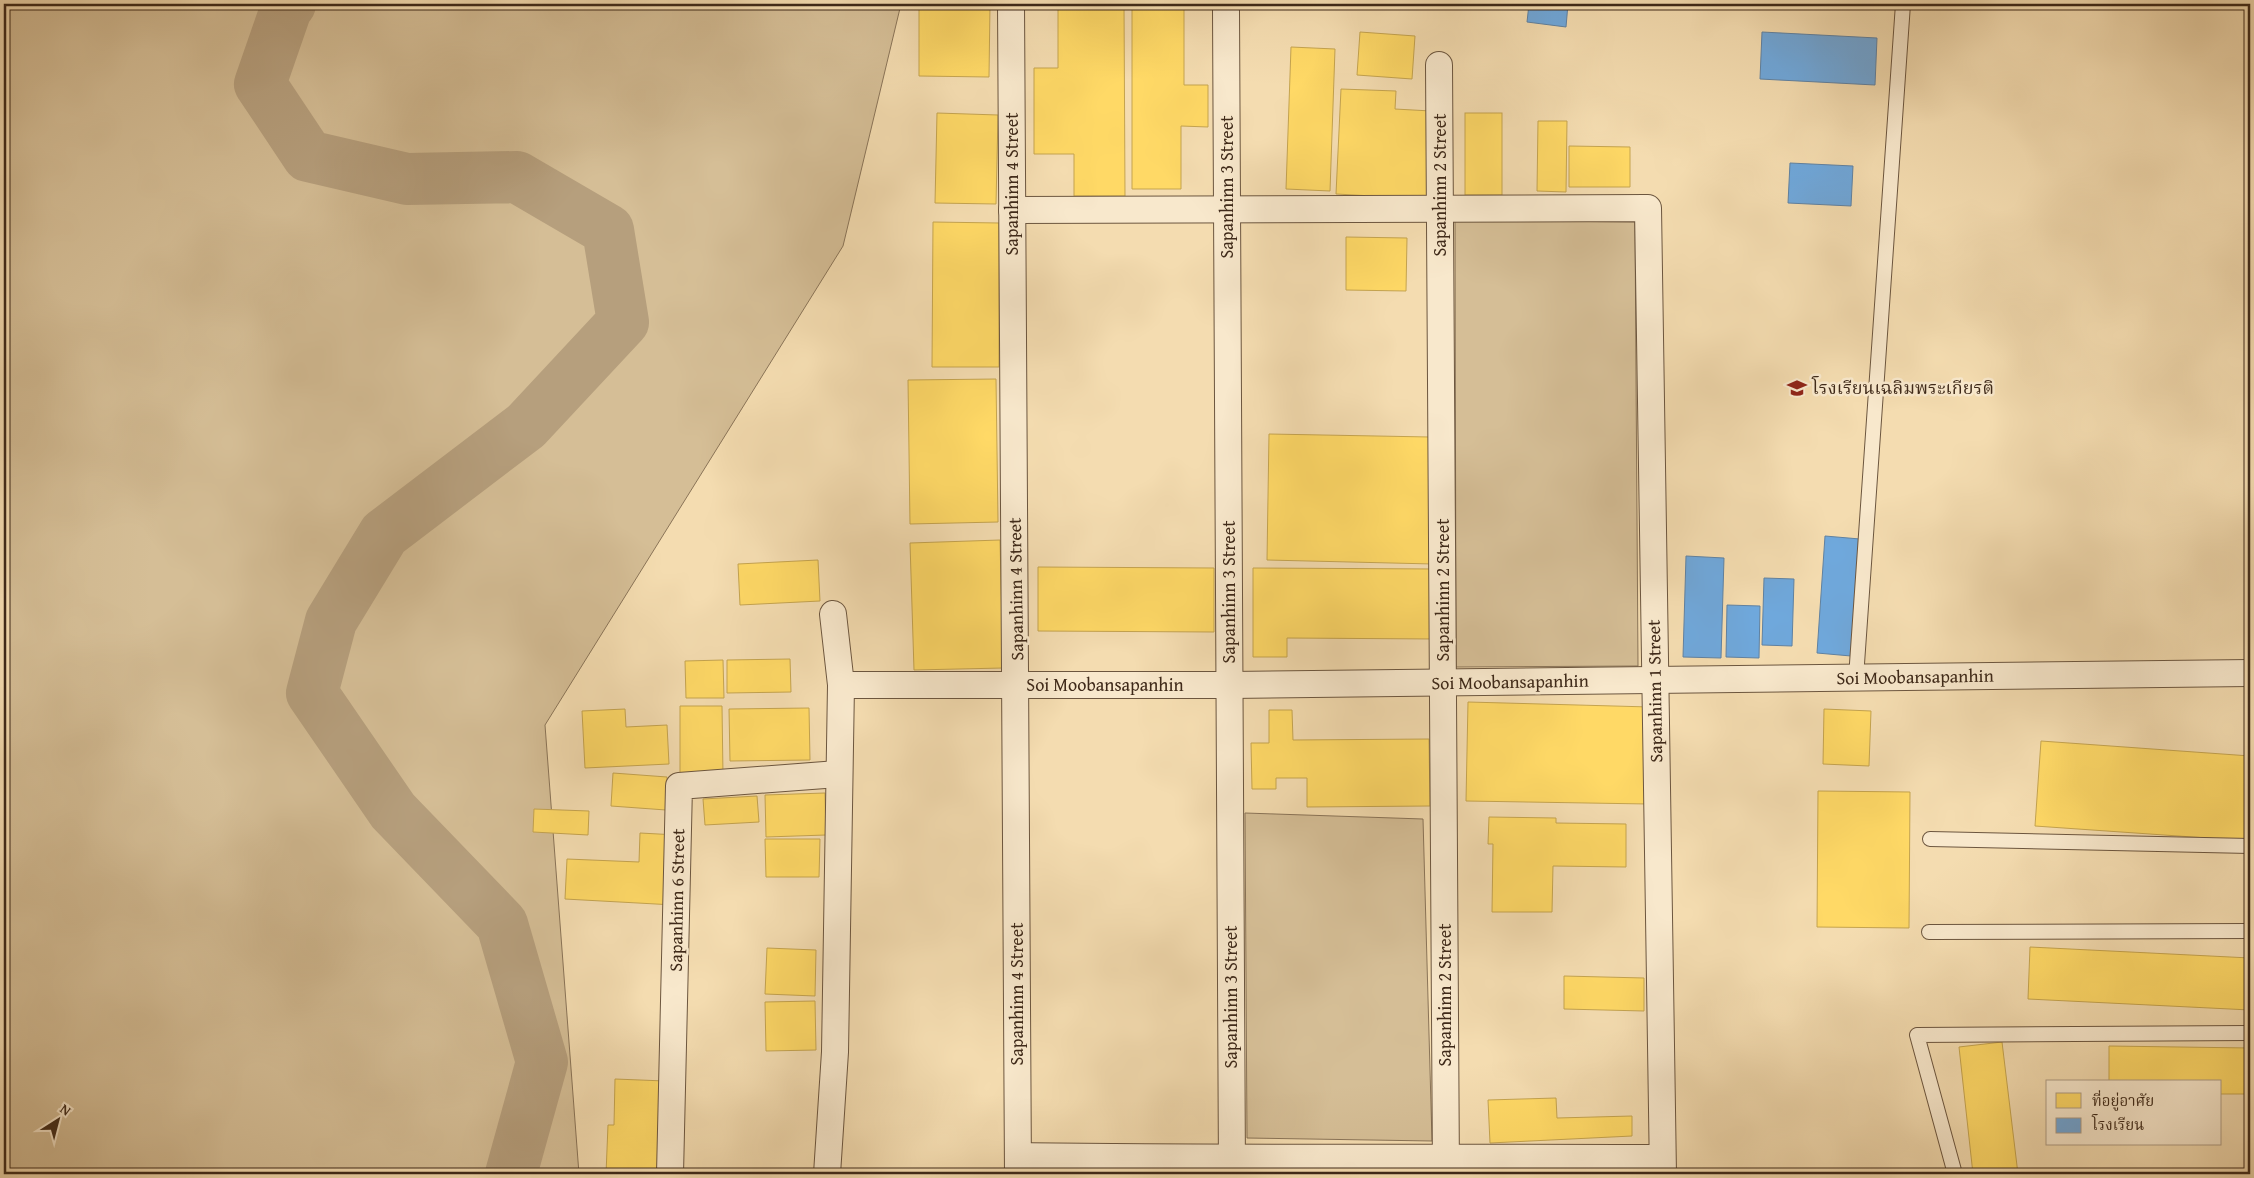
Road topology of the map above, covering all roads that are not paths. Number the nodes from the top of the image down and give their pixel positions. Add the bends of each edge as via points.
1 (1011, 4) edge
2 (1903, 4) edge
3 (1226, 11) dead end
4 (1439, 65) dead end
5 (1440, 209) junction
6 (1012, 210) junction
7 (1227, 210) junction
8 (833, 614) dead end
9 (2250, 672) edge
10 (1856, 678) junction
11 (1655, 680) junction
12 (1443, 683) junction
13 (841, 684) junction
14 (1230, 685) junction
15 (1017, 686) junction
16 (838, 774) junction
17 (1930, 839) dead end
18 (2250, 846) edge
19 (2250, 931) edge
20 (1929, 932) dead end
21 (2250, 1033) edge
22 (1018, 1165) edge
23 (1446, 1165) edge
24 (1232, 1166) edge
25 (1663, 1166) edge
26 (670, 1174) edge
27 (827, 1174) edge
28 (1955, 1174) edge

1 - 6 street, Sapanhinn 4 Street
2 - 10 lane
3 - 7 street, Sapanhinn 3 Street
4 - 5 street, Sapanhinn 2 Street
5 - 7 street
5 - 11 street, Sapanhinn 1 Street via 1648,208
5 - 12 street, Sapanhinn 2 Street
6 - 7 street
6 - 15 street, Sapanhinn 4 Street
7 - 14 street, Sapanhinn 3 Street
8 - 13 street
9 - 10 street, Soi Moobansapanhin
10 - 11 street, Soi Moobansapanhin
11 - 12 street, Soi Moobansapanhin
11 - 25 street, Sapanhinn 1 Street
12 - 14 street, Soi Moobansapanhin
12 - 23 street, Sapanhinn 2 Street
13 - 15 street, Soi Moobansapanhin
13 - 16 street
14 - 15 street, Soi Moobansapanhin
14 - 24 street, Sapanhinn 3 Street
15 - 22 street, Sapanhinn 4 Street
16 - 26 street, Sapanhinn 6 Street via 679,786
16 - 27 street via 835,1052
17 - 18 lane
19 - 20 lane
21 - 28 lane via 1917,1034
22 - 24 street
23 - 24 street
23 - 25 street

